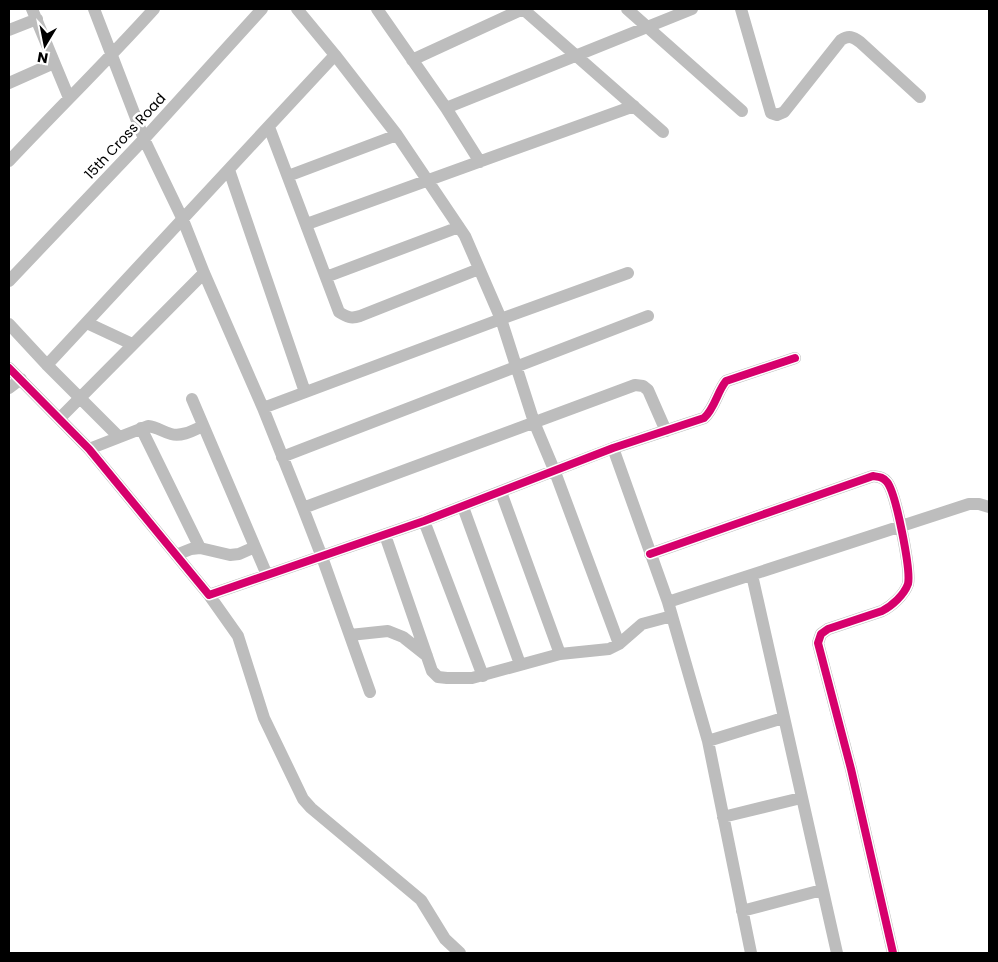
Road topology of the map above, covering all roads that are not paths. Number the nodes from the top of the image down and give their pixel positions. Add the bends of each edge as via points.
1 (94, 9) edge
2 (154, 9) edge
3 (262, 9) edge
4 (297, 9) edge
5 (377, 9) edge
6 (523, 9) edge
7 (627, 9) edge
8 (692, 9) edge
9 (740, 9) edge
10 (34, 14) edge
11 (646, 27) junction
12 (9, 30) edge
13 (335, 55) junction
14 (575, 56) junction
15 (111, 57) junction
16 (412, 60) junction
17 (54, 63) junction
18 (9, 83) edge
19 (920, 97) dead end
20 (69, 98) junction
21 (634, 106) junction
22 (446, 108) junction
23 (742, 111) dead end
24 (269, 127) junction
25 (663, 132) dead end
26 (397, 135) junction
27 (144, 139) junction
28 (9, 161) edge
29 (480, 162) junction
30 (229, 170) junction
31 (288, 176) junction
32 (428, 181) junction
33 (183, 220) junction
34 (307, 224) junction
35 (459, 226) junction
36 (479, 269) junction
37 (204, 273) junction
38 (628, 273) dead end
39 (326, 277) junction
40 (9, 281) edge
41 (648, 316) dead end
42 (501, 319) junction
43 (86, 323) junction
44 (9, 324) edge
45 (132, 344) junction
46 (795, 358) dead end
47 (47, 365) junction
48 (516, 367) junction
49 (9, 368) edge
50 (21, 379) junction
51 (9, 388) edge
52 (305, 392) junction
53 (80, 398) junction
54 (192, 399) dead end
55 (263, 408) junction
56 (60, 418) junction
57 (534, 422) junction
58 (204, 426) junction
59 (141, 428) junction
60 (666, 431) junction
61 (119, 437) junction
62 (90, 448) junction
63 (613, 448) junction
64 (282, 457) junction
65 (555, 472) junction
66 (501, 492) junction
67 (462, 507) junction
68 (989, 507) edge
69 (303, 508) junction
70 (424, 521) junction
71 (901, 526) junction
72 (385, 535) junction
73 (255, 547) junction
74 (200, 548) junction
75 (650, 554) junction
76 (176, 555) junction
77 (322, 557) junction
78 (267, 575) junction
79 (752, 575) junction
80 (209, 595) junction
81 (668, 602) junction
82 (672, 616) junction
83 (350, 635) junction
84 (619, 644) junction
85 (560, 654) junction
86 (427, 656) junction
87 (520, 664) junction
88 (483, 676) junction
89 (370, 692) dead end
90 (783, 718) junction
91 (708, 741) junction
92 (801, 798) junction
93 (723, 817) junction
94 (822, 890) junction
95 (742, 911) junction
96 (460, 953) edge
97 (750, 953) edge
98 (837, 953) edge
99 (893, 953) edge

1 - 15 street
2 - 15 street
3 - 27 street, 15th Cross Road
4 - 13 street
5 - 16 street
6 - 14 street
6 - 16 street
7 - 11 street
8 - 11 street
9 - 19 street via 771,113 784,112 847,36 860,42
10 - 12 street
10 - 17 street
11 - 14 street
11 - 23 street
13 - 24 street
13 - 26 street
14 - 21 street
14 - 22 street
15 - 20 street
15 - 27 street
16 - 22 street
17 - 18 street
17 - 20 street
20 - 28 street
21 - 25 street
21 - 29 street
22 - 29 street
24 - 30 street
24 - 31 street
26 - 31 street
26 - 32 street
27 - 33 street
27 - 40 street, 15th Cross Road
29 - 32 street
30 - 33 street
30 - 52 street
31 - 34 street
32 - 34 street
32 - 35 street
33 - 37 street
33 - 43 street
34 - 39 street
35 - 36 street
35 - 39 street
36 - 39 street via 353,318 339,312
36 - 42 street
37 - 45 street
37 - 55 street
38 - 42 street
41 - 48 street
42 - 48 street
42 - 52 street
43 - 45 street
43 - 47 street
44 - 47 street
45 - 53 street
46 - 60 street via 726,381 710,413 704,418
47 - 53 street
48 - 57 street
48 - 64 street
49 - 50 street
50 - 51 street
50 - 56 street
52 - 55 street
53 - 56 street
53 - 61 street
54 - 58 street
55 - 64 street
56 - 62 street
57 - 60 street via 635,384 648,390
57 - 65 street
57 - 69 street
58 - 59 street via 173,435 155,427
58 - 73 street
59 - 61 street
59 - 74 street
60 - 63 street
61 - 62 street
62 - 76 street
63 - 65 street
63 - 75 street
64 - 69 street
65 - 66 street
65 - 84 street
66 - 67 street
66 - 85 street
67 - 70 street
67 - 87 street
68 - 71 street via 969,504
69 - 77 street
70 - 72 street
70 - 88 street
71 - 75 street via 888,483 873,476
71 - 79 street
71 - 99 street via 909,577 903,593 882,611 828,629 821,634 818,643
72 - 77 street
72 - 86 street
73 - 74 street via 230,555
73 - 78 street
74 - 76 street via 191,548
75 - 81 street
76 - 80 street
77 - 78 street
77 - 83 street
78 - 80 street
79 - 81 street
79 - 90 street
80 - 96 street via 238,636 264,718 303,799 421,900 445,939
81 - 82 street
82 - 84 street via 642,624
82 - 91 street
83 - 86 street via 388,630
83 - 89 street
84 - 85 street via 609,649
85 - 87 street
86 - 88 street via 432,671 438,677
87 - 88 street
90 - 91 street
90 - 92 street
91 - 93 street
92 - 93 street
92 - 94 street
93 - 95 street
94 - 95 street
94 - 98 street
95 - 97 street

